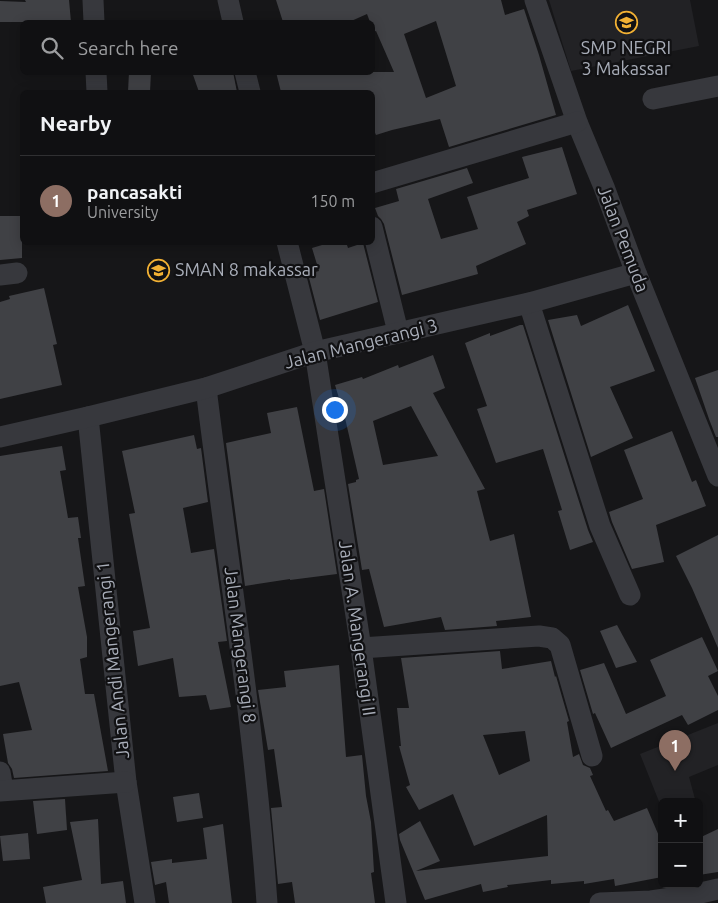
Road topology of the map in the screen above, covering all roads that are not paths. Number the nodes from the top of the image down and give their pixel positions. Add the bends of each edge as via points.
1 (93, 0) edge
2 (228, 0) edge
3 (535, 0) edge
4 (94, 20) edge
5 (233, 20) edge
6 (96, 75) edge
7 (246, 75) edge
8 (718, 86) edge
9 (97, 90) edge
10 (250, 90) edge
11 (653, 99) dead end
12 (577, 122) junction
13 (375, 182) edge
14 (375, 240) edge
15 (288, 245) edge
16 (636, 273) junction
17 (529, 303) junction
18 (398, 332) junction
19 (315, 352) junction
20 (206, 388) junction
21 (88, 417) junction
22 (0, 437) edge
23 (718, 476) edge
24 (630, 595) dead end
25 (361, 648) junction
26 (592, 756) dead end
27 (126, 782) junction
28 (1, 785) edge
29 (718, 889) edge
30 (144, 903) edge
31 (267, 903) edge
32 (396, 903) edge
33 (601, 903) edge

1 - 4 street
2 - 5 street
3 - 12 street, Jalan Pemuda
6 - 9 street
7 - 10 street
8 - 11 street
12 - 13 street
12 - 16 street, Jalan Pemuda
14 - 18 street
15 - 19 street, Jalan A. Mangerangi II
16 - 17 street, Jalan Mangerangi 3
16 - 23 street, Jalan Pemuda
17 - 18 street, Jalan Mangerangi 3
17 - 24 street via 600,526
18 - 19 street, Jalan Mangerangi 3
19 - 20 street, Jalan Mangerangi 3
19 - 25 street, Jalan A. Mangerangi II
20 - 21 street, Jalan Mangerangi 3
20 - 31 street, Jalan Mangerangi 8 via 254,755
21 - 22 street, Jalan Mangerangi 3
21 - 27 street, Jalan Andi Mangerangi 1
25 - 26 street via 539,636 552,638 560,645
25 - 32 street, Jalan A. Mangerangi II
27 - 28 street
27 - 30 street, Jalan Andi Mangerangi 1
29 - 33 street via 651,901

